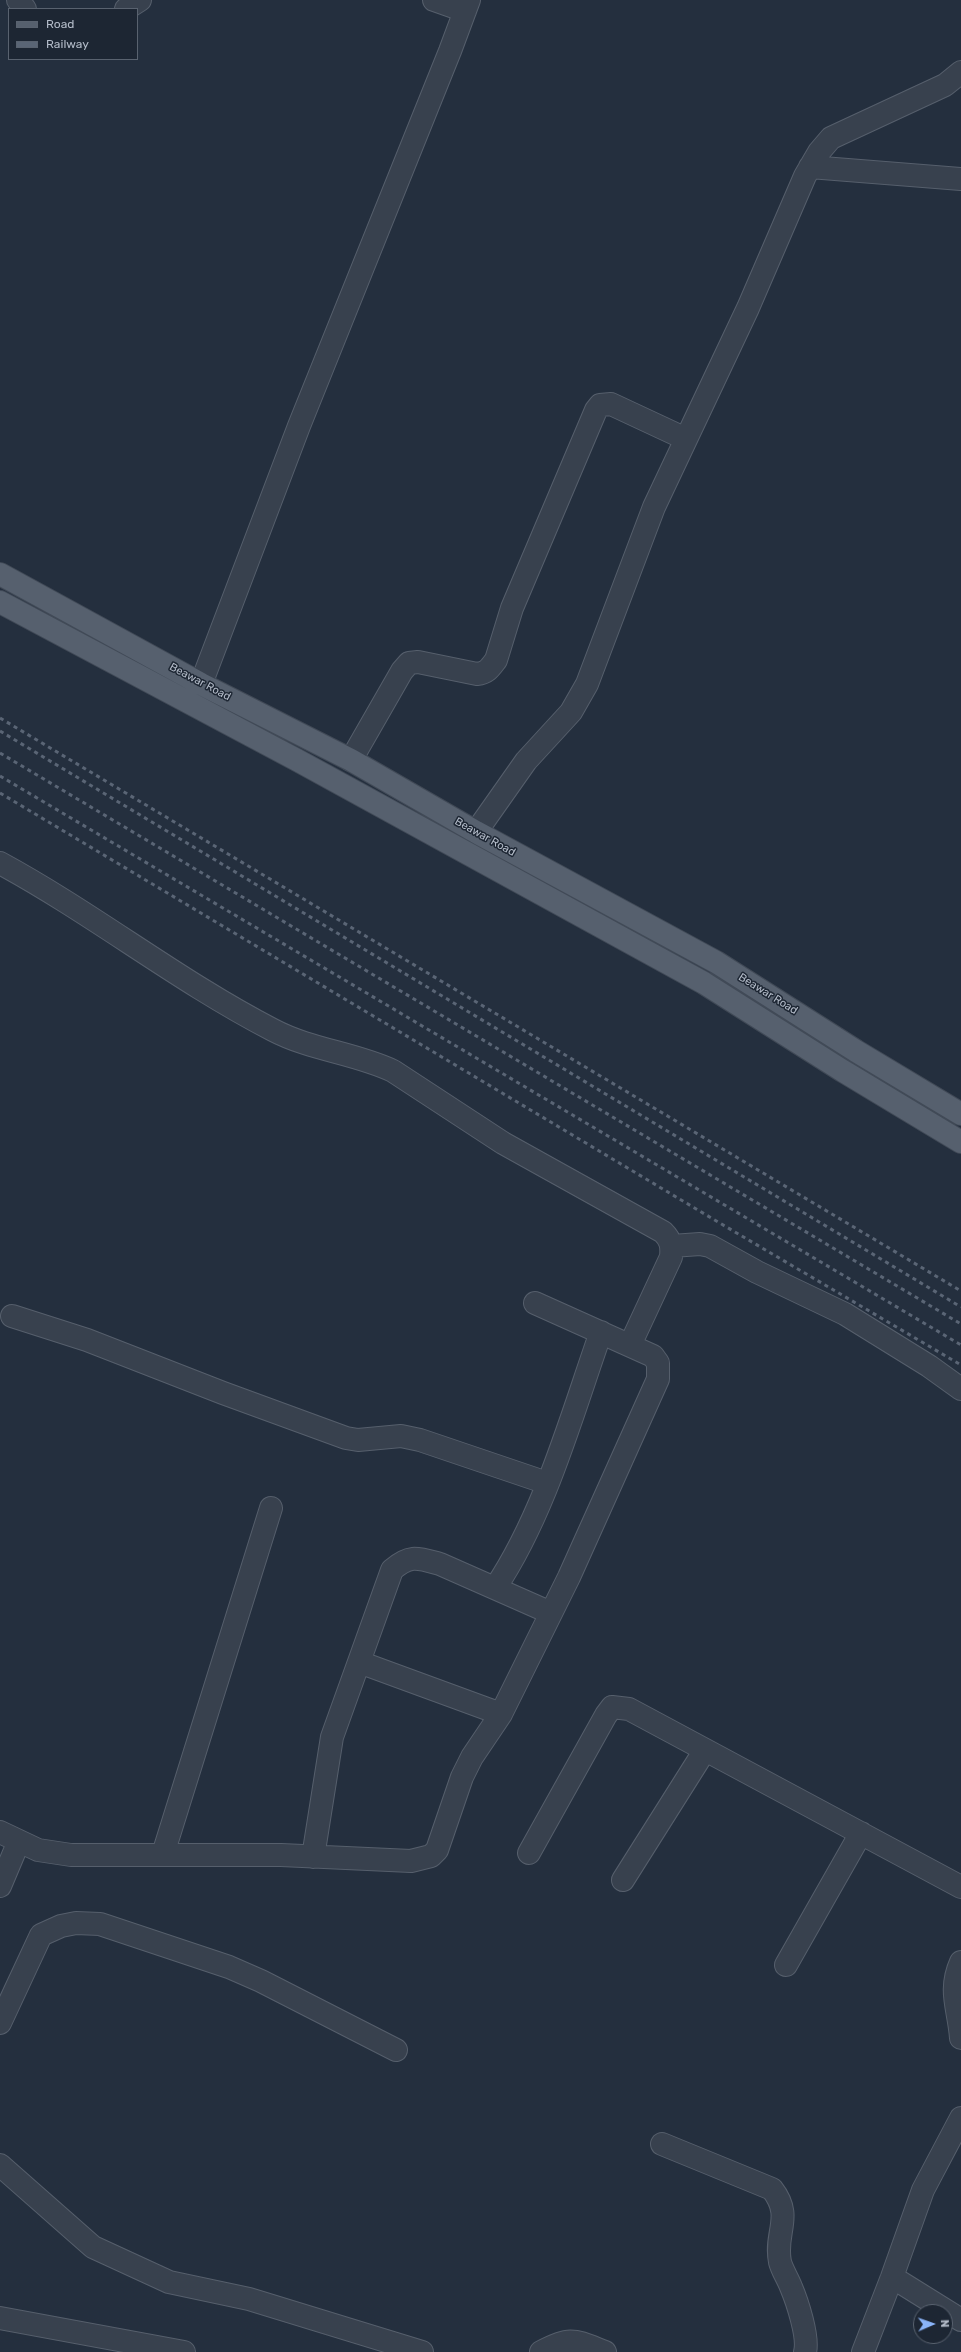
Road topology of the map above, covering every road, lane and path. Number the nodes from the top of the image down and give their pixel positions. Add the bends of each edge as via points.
1 (18, 0) edge
2 (140, 0) edge
3 (434, 0) edge
4 (467, 5) edge
5 (24, 8) edge
6 (128, 8) edge
7 (961, 72) edge
8 (810, 168) junction
9 (961, 179) edge
10 (686, 438) junction
11 (0, 574) edge
12 (0, 602) edge
13 (202, 684) junction
14 (351, 760) junction
15 (476, 832) junction
16 (0, 863) edge
17 (961, 1114) edge
18 (961, 1142) edge
19 (672, 1246) junction
20 (535, 1303) dead end
21 (12, 1316) dead end
22 (601, 1332) junction
23 (630, 1345) junction
24 (961, 1389) edge
25 (547, 1483) junction
26 (271, 1508) dead end
27 (495, 1588) junction
28 (551, 1613) junction
29 (359, 1662) junction
30 (501, 1714) junction
31 (705, 1750) junction
32 (861, 1833) junction
33 (10, 1836) edge
34 (530, 1853) dead end
35 (163, 1854) junction
36 (313, 1857) junction
37 (624, 1880) dead end
38 (0, 1886) edge
39 (961, 1887) edge
40 (961, 1962) edge
41 (786, 1965) dead end
42 (0, 2023) edge
43 (961, 2038) edge
44 (396, 2050) dead end
45 (961, 2118) edge
46 (662, 2144) dead end
47 (0, 2165) edge
48 (892, 2277) junction
49 (0, 2318) edge
50 (961, 2320) edge
51 (184, 2352) edge
52 (422, 2352) edge
53 (541, 2352) edge
54 (605, 2352) edge
55 (805, 2352) edge
56 (863, 2352) edge

1 - 5 street
2 - 6 street
3 - 4 street
4 - 13 street via 299,426
7 - 8 street via 945,86 831,138
8 - 9 street
8 - 10 street via 748,308
10 - 14 street via 611,404 600,404 512,608 496,660 491,668 486,673 477,674 418,662 409,663
10 - 15 street via 654,507 587,684 571,712 526,761
11 - 13 main road, Beawar Road
12 - 18 main road via 297,760 704,983
13 - 14 main road, Beawar Road
14 - 15 main road, Beawar Road
15 - 17 main road, Beawar Road via 716,962
16 - 19 street via 39,884 163,965 274,1031 393,1071 503,1143 663,1232
19 - 23 street via 671,1257
19 - 24 street via 710,1246 757,1272 845,1314
20 - 22 street
21 - 25 street via 87,1340 346,1438 358,1440 401,1436 420,1440
22 - 23 street
22 - 25 street
23 - 28 street via 653,1356 658,1363 658,1379
25 - 27 street via 513,1560
26 - 35 street
27 - 28 street
27 - 29 street via 440,1564 423,1559 404,1560 392,1570
28 - 30 street
29 - 30 street
29 - 36 street via 332,1737
30 - 36 street via 468,1764 437,1850 431,1856 411,1861
31 - 32 street
31 - 34 street via 629,1709 612,1707
31 - 37 street
32 - 39 street
32 - 41 street
33 - 35 street via 38,1850 71,1855
33 - 38 street
35 - 36 street
40 - 43 street via 955,1983 954,2000
42 - 44 street via 41,1935 61,1926 76,1923 100,1924 261,1981
45 - 48 street via 923,2190
46 - 55 street via 772,2189 781,2200 784,2215 780,2235 780,2262 792,2288 802,2322
47 - 52 street via 93,2247 169,2282 249,2299
48 - 50 street
48 - 56 street
49 - 51 street
53 - 54 street via 556,2343 575,2341

